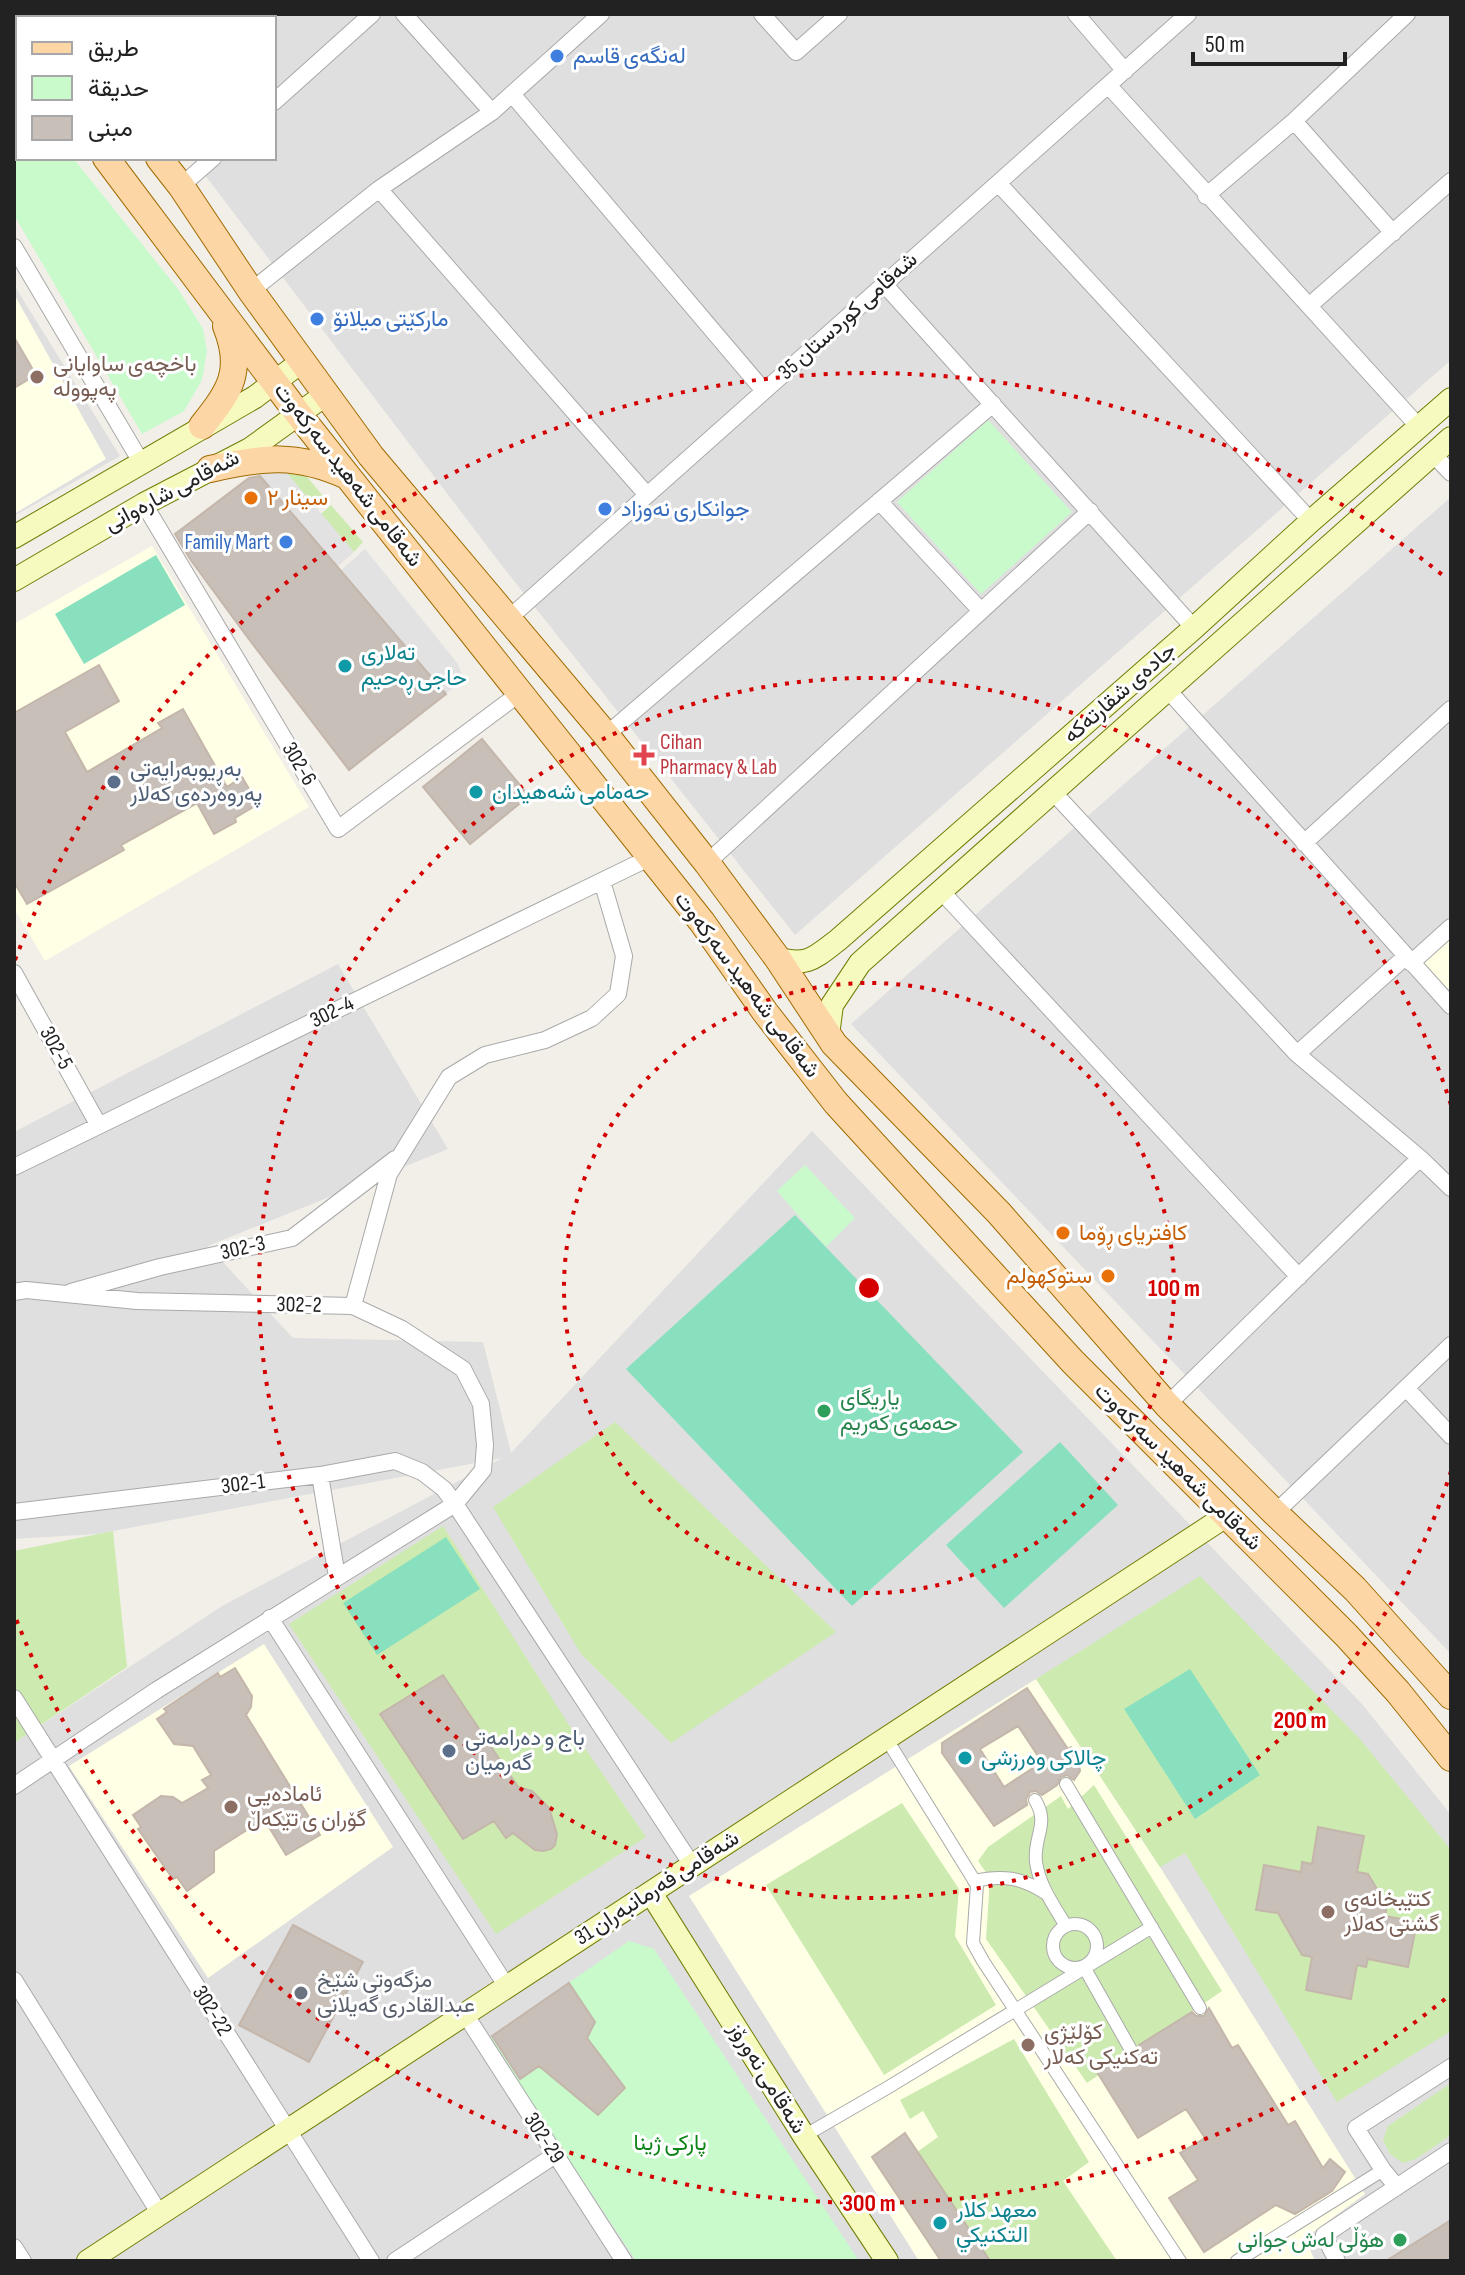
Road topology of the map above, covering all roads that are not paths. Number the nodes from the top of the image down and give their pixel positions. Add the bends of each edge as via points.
1 (372, 14) edge
2 (404, 14) edge
3 (601, 14) edge
4 (762, 14) edge
5 (839, 14) edge
6 (1076, 14) edge
7 (1188, 14) edge
8 (1407, 14) edge
9 (1125, 71) junction
10 (1108, 85) junction
11 (512, 94) junction
12 (276, 99) edge
13 (492, 112) junction
14 (1294, 121) junction
15 (108, 160) edge
16 (161, 160) edge
17 (211, 160) edge
18 (1451, 181) edge
19 (998, 183) junction
20 (181, 186) junction
21 (379, 189) junction
22 (1206, 196) junction
23 (1393, 233) junction
24 (14, 247) edge
25 (884, 284) junction
26 (251, 291) junction
27 (215, 301) junction
28 (1310, 305) junction
29 (301, 362) junction
30 (275, 382) junction
31 (764, 391) junction
32 (325, 395) junction
33 (1451, 399) edge
34 (993, 404) junction
35 (299, 415) junction
36 (202, 426) junction
37 (1419, 427) junction
38 (1451, 438) edge
39 (1433, 454) junction
40 (141, 462) junction
41 (210, 469) junction
42 (1451, 473) edge
43 (348, 476) junction
44 (647, 495) junction
45 (879, 501) junction
46 (144, 504) junction
47 (1090, 511) junction
48 (1311, 521) junction
49 (14, 537) edge
50 (14, 580) edge
51 (981, 611) junction
52 (508, 619) junction
53 (1194, 628) junction
54 (1167, 689) junction
55 (520, 693) junction
56 (1451, 709) edge
57 (606, 735) junction
58 (1054, 793) junction
59 (1304, 843) junction
60 (651, 857) junction
61 (707, 863) junction
62 (602, 881) junction
63 (942, 892) junction
64 (1451, 927) edge
65 (838, 940) junction
66 (778, 959) junction
67 (1408, 960) junction
68 (860, 963) junction
69 (14, 973) edge
70 (1451, 1006) edge
71 (828, 1035) junction
72 (1297, 1054) junction
73 (98, 1124) junction
74 (400, 1155) junction
75 (1420, 1158) junction
76 (14, 1167) edge
77 (1451, 1188) edge
78 (1299, 1277) junction
79 (14, 1292) edge
80 (62, 1295) junction
81 (353, 1306) junction
82 (1451, 1345) edge
83 (1406, 1388) junction
84 (1167, 1405) junction
85 (1451, 1436) edge
86 (320, 1475) junction
87 (455, 1504) junction
88 (14, 1512) edge
89 (1275, 1513) junction
90 (1226, 1516) junction
91 (337, 1577) junction
92 (270, 1618) junction
93 (1451, 1696) edge
94 (14, 1698) edge
95 (886, 1738) junction
96 (1451, 1758) edge
97 (54, 1761) junction
98 (1066, 1784) dead end
99 (14, 1786) edge
100 (1035, 1800) dead end
101 (692, 1865) junction
102 (974, 1881) junction
103 (651, 1893) junction
104 (1048, 1895) junction
105 (1066, 1926) junction
106 (1152, 1927) junction
107 (1084, 1967) junction
108 (14, 1980) edge
109 (507, 1987) junction
110 (1200, 2008) dead end
111 (1016, 2010) junction
112 (465, 2014) junction
113 (1131, 2050) dead end
114 (1451, 2067) edge
115 (288, 2130) junction
116 (804, 2136) junction
117 (1451, 2151) edge
118 (555, 2155) junction
119 (1383, 2170) junction
120 (1397, 2187) junction
121 (160, 2214) junction
122 (14, 2247) edge
123 (23, 2261) edge
124 (88, 2261) edge
125 (371, 2261) edge
126 (395, 2261) edge
127 (624, 2261) edge
128 (887, 2261) edge
129 (1180, 2261) edge
130 (1237, 2261) edge
131 (1337, 2261) edge

1 - 12 street
2 - 13 street
3 - 11 street
4 - 5 street via 796,52
6 - 9 street
7 - 9 street, شەقامی کوردستان 35
8 - 14 street
9 - 10 street, شەقامی کوردستان 35
10 - 19 street, شەقامی کوردستان 35
10 - 22 street
11 - 13 street
11 - 31 street
13 - 21 street
14 - 22 street
14 - 23 street
15 - 27 main road, شەقامی شەهید سەرکەوت
16 - 20 main road, شەقامی شەهید سەرکەوت
17 - 20 street
18 - 23 street
19 - 25 street, شەقامی کوردستان 35
19 - 48 street
20 - 26 main road, شەقامی شەهید سەرکەوت
21 - 26 street
21 - 44 street
22 - 28 street
23 - 28 street
24 - 40 street
25 - 31 street, شەقامی کوردستان 35
25 - 34 street
26 - 29 main road, شەقامی شەهید سەرکەوت
27 - 30 main road, شەقامی شەهید سەرکەوت
27 - 36 main road via 232,341 234,371 223,399
28 - 37 street
29 - 30 main road, شەقامی شارەوانی
29 - 32 main road, شەقامی شەهید سەرکەوت
30 - 35 main road, شەقامی شەهید سەرکەوت
30 - 36 main road, شەقامی شارەوانی
31 - 44 street, شەقامی کوردستان 35
32 - 35 main road, شەقامی شارەوانی
32 - 52 main road, شەقامی شەهید سەرکەوت
33 - 37 main road, جادەی شقارتەکە
34 - 45 street
34 - 47 street
35 - 41 main road, شەقامی شارەوانی
35 - 43 main road, شەقامی شەهید سەرکەوت
36 - 40 main road, شەقامی شارەوانی
37 - 48 main road, جادەی شقارتەکە
38 - 39 main road, جادەی شقارتەکە
39 - 42 street
39 - 54 main road, جادەی شقارتەکە
40 - 49 main road, شەقامی شارەوانی
41 - 43 main road via 275,458 302,460
41 - 46 main road, شەقامی شارەوانی
43 - 55 main road, شەقامی شەهید سەرکەوت
44 - 52 street, شەقامی کوردستان 35
45 - 51 street
45 - 57 street
46 - 50 main road, شەقامی شارەوانی
46 - 55 street, 302-6 via 338,829
47 - 51 street
47 - 53 street
48 - 53 main road, جادەی شقارتەکە
51 - 61 street
52 - 57 main road, شەقامی شەهید سەرکەوت
53 - 65 main road, جادەی شقارتەکە
54 - 58 main road, جادەی شقارتەکە
54 - 59 street
55 - 60 main road, شەقامی شەهید سەرکەوت
56 - 59 street
57 - 61 main road, شەقامی شەهید سەرکەوت
58 - 63 main road, جادەی شقارتەکە
58 - 72 street
59 - 67 street
60 - 62 street, 302-4
60 - 90 main road, شەقامی شەهید سەرکەوت via 836,1103 1073,1362
61 - 66 main road, شەقامی شەهید سەرکەوت
62 - 73 street, 302-4
62 - 74 street via 624,956 618,994 592,1018 545,1040 485,1055 449,1077
63 - 68 main road, جادەی شقارتەکە
63 - 78 street
64 - 67 street
65 - 66 main road, جادەی شقارتەکە via 799,964
65 - 68 main road
66 - 71 main road, شەقامی شەهید سەرکەوت
67 - 70 street
67 - 72 street
68 - 71 main road, جادەی شقارتەکە via 832,1005
69 - 73 street, 302-5
71 - 84 main road, شەقامی شەهید سەرکەوت via 999,1213
72 - 75 street
73 - 76 street, 302-4
74 - 80 street, 302-3 via 292,1238
74 - 81 street via 389,1174
75 - 77 street
75 - 78 street
78 - 84 street
79 - 80 street, 302-2
80 - 81 street, 302-2
81 - 87 street, 302-2 via 402,1329 463,1369 481,1404 485,1445 483,1470
82 - 83 street
83 - 85 street
83 - 89 street
84 - 89 main road, شەقامی شەهید سەرکەوت
86 - 87 street, 302-1 via 395,1461 422,1472
86 - 88 street, 302-1
86 - 91 street
87 - 91 street
87 - 101 street, 302-1
89 - 93 main road, شەقامی شەهید سەرکەوت via 1355,1589
90 - 95 main road, شەقامی فەرمانبەران 31
90 - 96 main road, شەقامی شەهید سەرکەوت via 1347,1636
91 - 92 street
92 - 97 street
92 - 109 street
94 - 97 street, 302-22
95 - 101 main road, شەقامی فەرمانبەران 31
95 - 102 street
97 - 99 street
97 - 115 street, 302-22
98 - 106 street
100 - 104 street via 1042,1811 1036,1864
101 - 103 main road, شەقامی فەرمانبەران 31
102 - 104 street via 1017,1878
102 - 111 street via 973,1943
103 - 109 main road, شەقامی فەرمانبەران 31
103 - 116 main road, شەقامی نەورۆز
104 - 105 street
105 - 107 street via 1056,1935 1055,1955 1070,1968
105 - 107 street via 1083,1926 1096,1938 1096,1954
106 - 107 street
106 - 110 street
107 - 111 street
107 - 113 street
108 - 121 street
109 - 112 main road, شەقامی فەرمانبەران 31
111 - 116 street
111 - 129 street
112 - 115 main road, شەقامی فەرمانبەران 31
112 - 118 street, 302-29
114 - 119 street via 1356,2128
115 - 121 main road, شەقامی فەرمانبەران 31
115 - 125 street, 302-22
116 - 128 main road, شەقامی نەورۆز
117 - 120 street
118 - 126 street
118 - 127 street, 302-29
119 - 120 street
119 - 130 street
120 - 131 street via 1324,2235
121 - 124 main road, شەقامی فەرمانبەران 31
122 - 123 street

